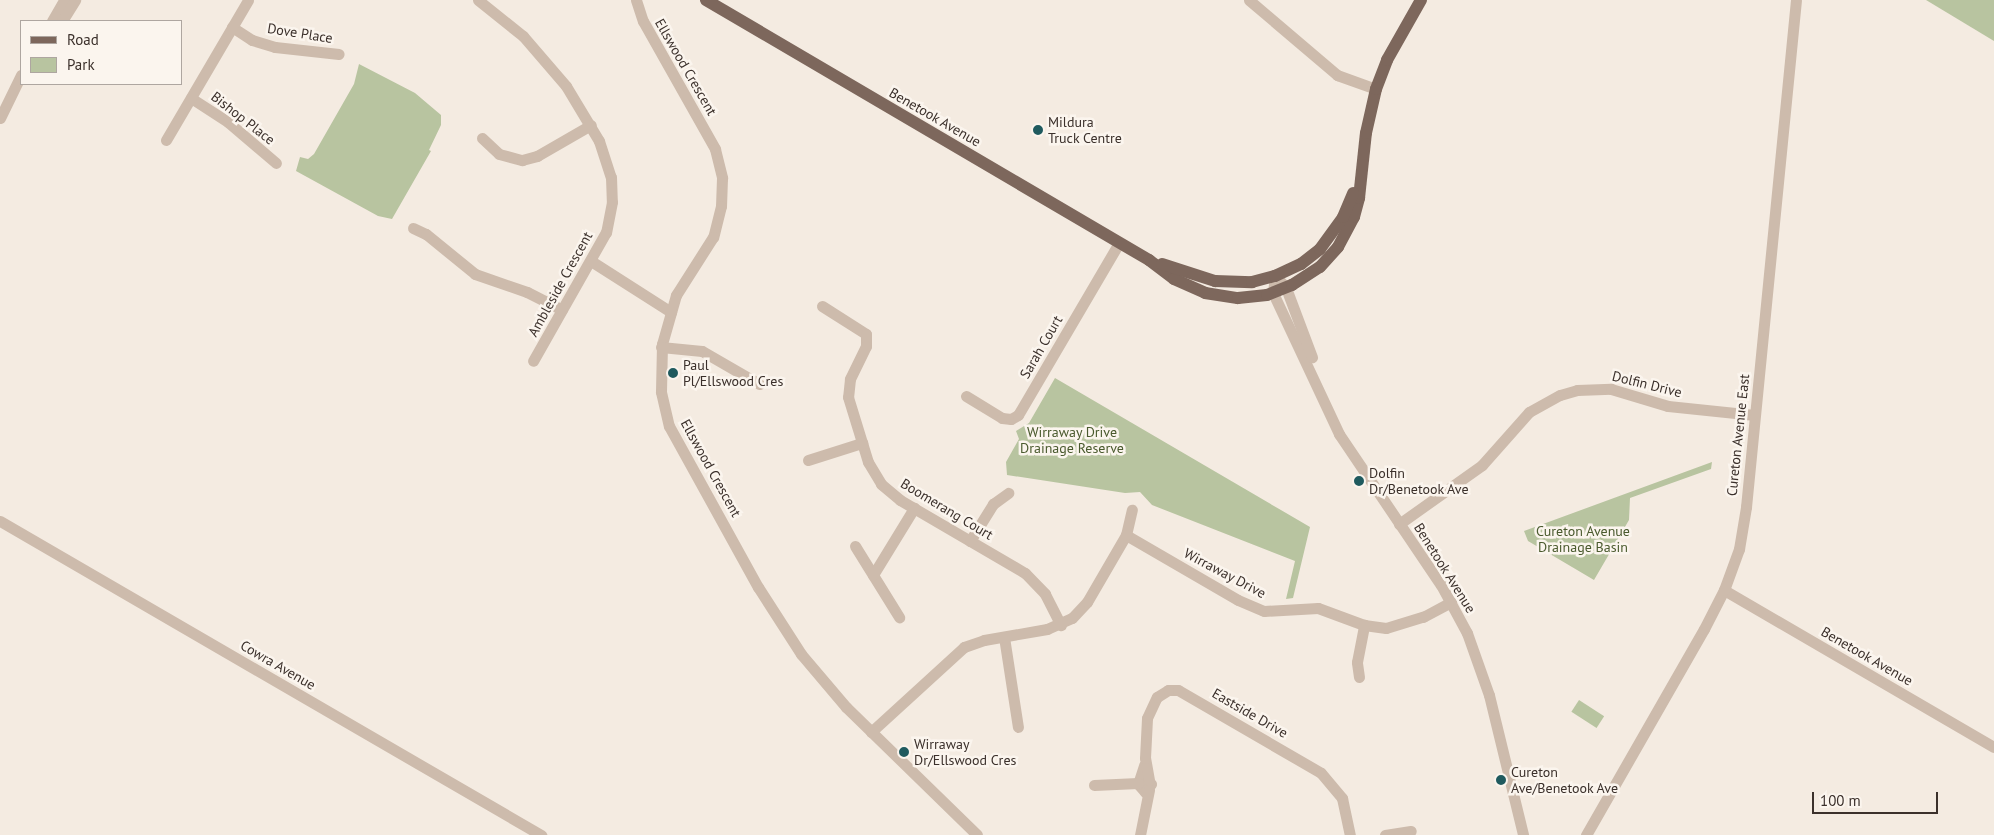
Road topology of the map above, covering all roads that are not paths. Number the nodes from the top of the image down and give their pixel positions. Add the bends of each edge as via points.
1 (64, 0) edge
2 (75, 0) edge
3 (248, 0) edge
4 (478, 0) edge
5 (636, 0) edge
6 (706, 0) edge
7 (1249, 0) edge
8 (1421, 0) edge
9 (1796, 0) edge
10 (53, 20) edge
11 (63, 20) edge
12 (232, 27) junction
13 (338, 54) dead end
14 (20, 76) edge
15 (24, 85) edge
16 (1376, 88) junction
17 (191, 98) junction
18 (2, 115) edge
19 (591, 125) junction
20 (482, 138) dead end
21 (166, 140) dead end
22 (276, 163) dead end
23 (1361, 167) junction
24 (412, 228) dead end
25 (1119, 243) junction
26 (1149, 260) junction
27 (591, 261) junction
28 (1275, 276) junction
29 (1286, 288) junction
30 (1273, 293) junction
31 (822, 306) dead end
32 (672, 307) junction
33 (562, 310) junction
34 (661, 347) junction
35 (533, 361) dead end
36 (759, 384) dead end
37 (966, 396) dead end
38 (1755, 415) junction
39 (1332, 418) junction
40 (862, 443) junction
41 (808, 460) dead end
42 (1008, 494) dead end
43 (914, 508) junction
44 (1132, 510) dead end
45 (0, 521) edge
46 (1399, 524) junction
47 (1126, 535) junction
48 (970, 541) junction
49 (855, 546) dead end
50 (873, 575) junction
51 (1724, 590) junction
52 (1449, 599) junction
53 (899, 617) dead end
54 (1061, 625) junction
55 (1364, 625) junction
56 (1004, 637) junction
57 (1359, 677) dead end
58 (1018, 727) dead end
59 (874, 735) junction
60 (1994, 747) edge
61 (1143, 785) junction
62 (1094, 786) dead end
63 (1411, 831) dead end
64 (541, 835) edge
65 (977, 835) edge
66 (1140, 835) edge
67 (1350, 835) edge
68 (1385, 835) edge
69 (1523, 835) edge
70 (1586, 835) edge

1 - 10 street
2 - 11 street
3 - 12 street
4 - 19 street, Ambleside Crescent via 537,51 566,86
5 - 32 street, Ellswood Crescent via 642,21 712,143 722,178 721,206 713,236
6 - 25 main road, Benetook Avenue
7 - 16 street via 1337,75
8 - 16 main road via 1387,60
9 - 38 street, Cureton Avenue East
12 - 13 street, Dove Place via 252,40 275,47
12 - 17 street
14 - 18 street
15 - 18 street
16 - 23 main road
17 - 21 street
17 - 22 street, Bishop Place via 228,122
19 - 20 street via 537,156 522,160 499,154
19 - 27 street, Ambleside Crescent via 609,167 612,202 606,232
23 - 28 main road via 1350,203 1332,236 1306,261
23 - 29 main road via 1354,217 1338,247 1316,270
24 - 33 street via 430,237 475,274 527,292
25 - 26 main road, Benetook Avenue
25 - 37 street, Sarah Court via 1018,415 1011,419 1002,418
26 - 28 main road, Benetook Avenue via 1215,281 1252,282
26 - 30 main road, Benetook Avenue via 1174,279 1205,293 1238,298
27 - 32 street
27 - 33 street, Ambleside Crescent
28 - 29 street, Benetook Avenue
28 - 30 street
29 - 30 main road
29 - 39 street, Benetook Avenue
30 - 39 street, Benetook Avenue
31 - 40 street, Boomerang Court via 860,327 868,338 848,390
32 - 34 street, Ellswood Crescent
33 - 35 street, Ambleside Crescent
34 - 36 street via 702,351
34 - 59 street, Ellswood Crescent via 661,392 676,441 786,633 815,673
38 - 46 street, Dolfin Drive via 1668,406 1611,389 1577,390 1560,395 1529,412 1482,465
38 - 51 street, Cureton Avenue East via 1743,530
39 - 46 street, Benetook Avenue via 1351,453
40 - 41 street
40 - 43 street, Boomerang Court via 881,484
42 - 48 street via 993,504
43 - 48 street, Boomerang Court
43 - 50 street
44 - 47 street
45 - 64 street, Cowra Avenue
46 - 52 street, Benetook Avenue
47 - 54 street via 1086,602
47 - 55 street, Wirraway Drive via 1254,608 1276,612 1318,608
48 - 54 street, Boomerang Court via 1033,579
49 - 50 street
50 - 53 street
51 - 60 street, Benetook Avenue
51 - 70 street, Cureton Avenue East
52 - 55 street, Wirraway Drive via 1402,624 1386,628
52 - 69 street, Benetook Avenue via 1484,676
54 - 56 street
55 - 57 street via 1357,662
56 - 58 street
56 - 59 street via 964,647
59 - 65 street, Ellswood Crescent
61 - 62 street
61 - 66 street, Eastside Drive via 1146,808
61 - 67 street, Eastside Drive via 1146,718 1157,697 1168,690 1183,692 1321,773 1342,798
63 - 68 street

